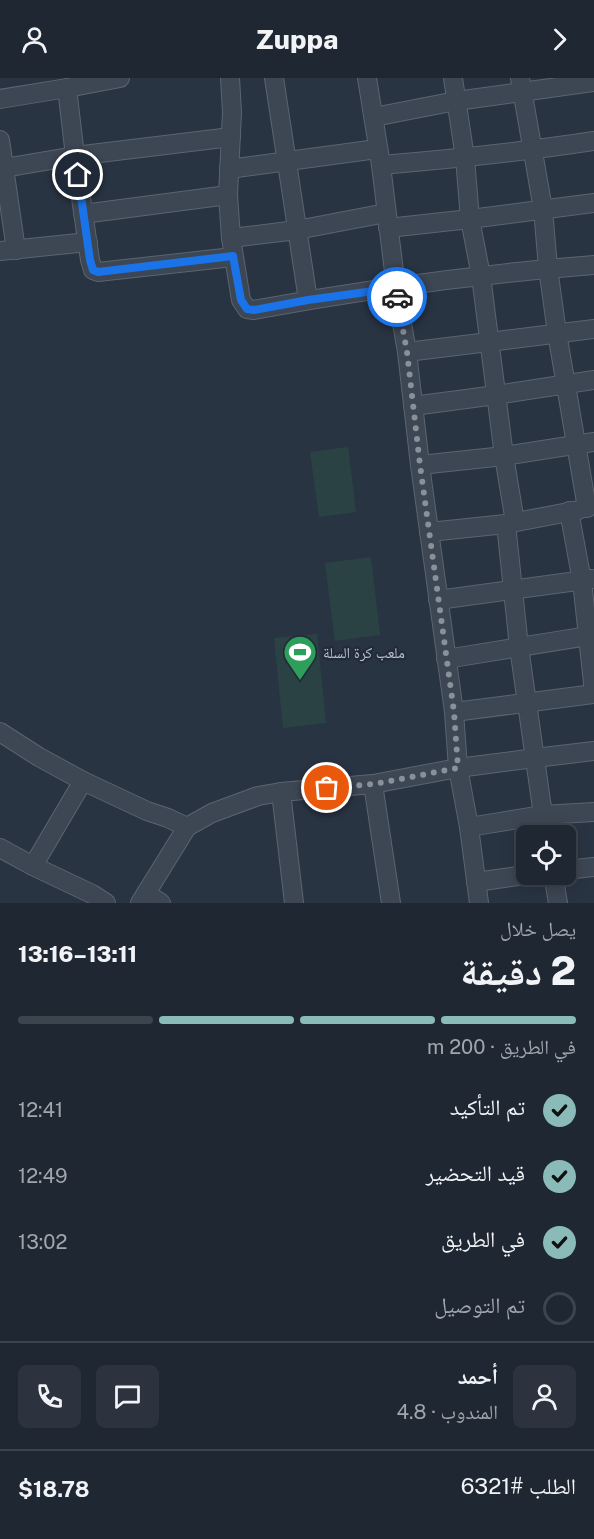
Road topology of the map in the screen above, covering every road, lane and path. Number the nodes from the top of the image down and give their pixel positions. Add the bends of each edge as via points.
1 (120, 78) edge
2 (230, 78) edge
3 (274, 78) edge
4 (367, 78) edge
5 (453, 78) edge
6 (594, 82) edge
7 (521, 85) edge
8 (37, 86) edge
9 (67, 88) junction
10 (0, 99) edge
11 (456, 101) junction
12 (374, 117) junction
13 (231, 137) junction
14 (0, 140) edge
15 (594, 141) edge
16 (532, 150) junction
17 (75, 156) junction
18 (379, 157) junction
19 (465, 158) junction
20 (287, 161) junction
21 (229, 169) junction
22 (4, 177) edge
23 (228, 195) junction
24 (594, 203) edge
25 (543, 209) junction
26 (83, 214) junction
27 (470, 219) junction
28 (387, 221) junction
29 (297, 230) junction
30 (231, 238) junction
31 (88, 242) junction
32 (8, 251) edge
33 (233, 256) junction
34 (594, 265) edge
35 (548, 268) junction
36 (481, 276) junction
37 (396, 288) junction
38 (308, 300) junction
39 (594, 329) edge
40 (557, 333) junction
41 (490, 342) junction
42 (407, 352) junction
43 (594, 380) edge
44 (565, 384) junction
45 (496, 395) junction
46 (413, 406) junction
47 (585, 443) edge
48 (504, 456) junction
49 (420, 465) junction
50 (583, 509) edge
51 (510, 523) junction
52 (429, 532) junction
53 (588, 580) edge
54 (512, 589) junction
55 (438, 600) junction
56 (591, 635) edge
57 (519, 646) junction
58 (446, 659) junction
59 (594, 693) edge
60 (527, 703) junction
61 (454, 712) junction
62 (1, 734) edge
63 (594, 751) edge
64 (535, 758) junction
65 (458, 768) junction
66 (83, 781) junction
67 (374, 784) junction
68 (280, 792) junction
69 (594, 812) edge
70 (542, 815) junction
71 (544, 825) edge
72 (187, 827) junction
73 (469, 827) junction
74 (0, 848) edge
75 (33, 866) junction
76 (594, 867) edge
77 (576, 869) edge
78 (516, 876) edge
79 (477, 882) junction
80 (555, 885) edge
81 (149, 900) edge
82 (106, 903) edge
83 (294, 903) edge
84 (391, 903) edge
85 (479, 903) edge
86 (558, 903) edge

1 - 9 street
2 - 13 street
3 - 20 street
4 - 12 street
5 - 11 street
6 - 7 street
7 - 11 street
7 - 16 street
8 - 9 street
8 - 10 street
9 - 17 street
11 - 12 street
11 - 19 street
12 - 18 street
13 - 17 street
13 - 21 street
14 - 22 street
15 - 16 street
16 - 19 street
16 - 25 street
17 - 22 street
17 - 26 street
18 - 19 street
18 - 20 street
18 - 28 street
19 - 27 street
20 - 21 street
20 - 29 street
21 - 23 street
22 - 32 street
23 - 26 street
23 - 30 street
24 - 25 street
25 - 27 street
25 - 35 street
26 - 31 street
27 - 28 street
27 - 36 street
28 - 29 street
28 - 37 street
29 - 30 street
29 - 38 street
30 - 33 street
31 - 32 street
31 - 33 street via 93,270 98,272
33 - 38 street via 241,300 247,309
34 - 35 street
35 - 36 street
35 - 40 street
36 - 37 street
36 - 41 street
37 - 38 street
37 - 42 street
39 - 40 street
40 - 41 street
40 - 44 street
41 - 42 street
41 - 45 street
42 - 46 street
43 - 44 street
44 - 45 street
44 - 47 street
45 - 46 street
45 - 48 street
46 - 49 street
47 - 48 street
47 - 50 street
48 - 49 street
48 - 51 street
49 - 52 street
50 - 51 street
50 - 53 street
51 - 52 street
51 - 54 street
52 - 55 street
53 - 54 street
53 - 56 street
54 - 55 street
54 - 57 street
55 - 58 street
56 - 57 street
56 - 59 street
57 - 58 street
57 - 60 street
58 - 61 street
59 - 60 street
60 - 61 street
60 - 64 street
61 - 65 street
62 - 66 street
63 - 64 street
64 - 65 street
64 - 70 street
65 - 67 street
65 - 73 street
66 - 72 street
66 - 75 street
67 - 68 street
67 - 84 street
68 - 72 street via 212,813
68 - 83 street
69 - 70 street
70 - 71 street
70 - 73 street
72 - 81 street
73 - 79 street
74 - 75 street
75 - 82 street
76 - 77 street
78 - 79 street
79 - 85 street
80 - 86 street

